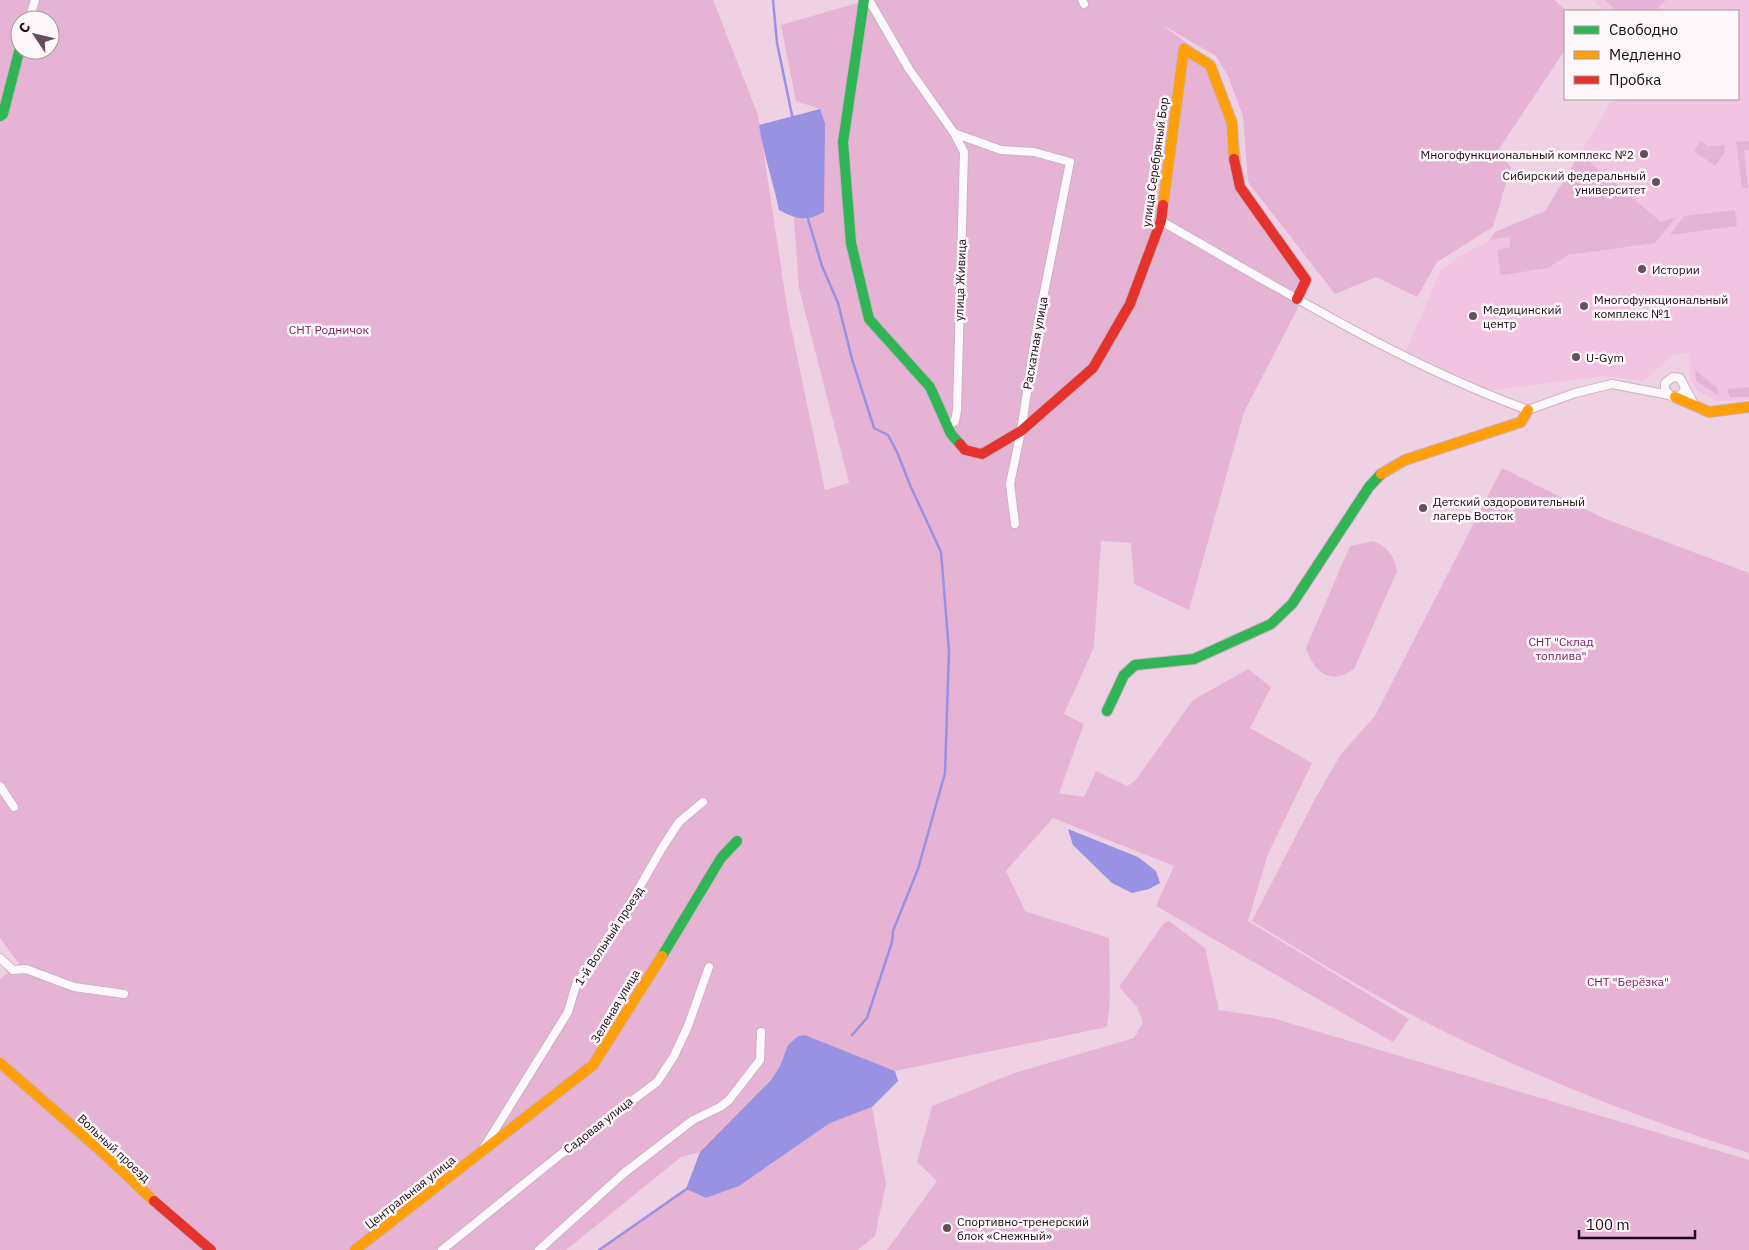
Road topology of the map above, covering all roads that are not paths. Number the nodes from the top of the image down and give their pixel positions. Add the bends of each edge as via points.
1 (864, 0) edge
2 (869, 0) edge
3 (16, 60) edge
4 (0, 116) edge
5 (954, 132) junction
6 (1161, 221) junction
7 (1296, 300) junction
8 (1665, 383) junction
9 (1684, 390) junction
10 (1650, 391) junction
11 (1672, 396) junction
12 (1694, 404) junction
13 (1749, 408) edge
14 (1528, 410) junction
15 (947, 426) junction
16 (1021, 431) junction
17 (1015, 524) dead end
18 (1108, 711) dead end
19 (0, 786) edge
20 (703, 802) dead end
21 (14, 808) dead end
22 (737, 841) dead end
23 (0, 958) edge
24 (708, 967) dead end
25 (124, 994) dead end
26 (760, 1032) dead end
27 (0, 1063) edge
28 (480, 1153) junction
29 (211, 1250) edge
30 (356, 1250) edge
31 (442, 1250) edge
32 (539, 1250) edge

1 - 15 street, улица Серебряный Бор via 843,142 851,243 869,319 930,387
2 - 5 street, улица Живица via 910,69
3 - 4 street
5 - 15 street, улица Живица via 964,152 957,410 955,420
5 - 16 street, Раскатная улица via 1001,150 1034,152 1070,162 1036,333
6 - 7 street
6 - 7 street, улица Серебряный Бор via 1184,49 1210,65 1232,123 1240,187 1306,280
6 - 16 street, улица Серебряный Бор via 1130,304 1094,368
7 - 14 street via 1400,353
8 - 9 street via 1676,377 1682,380
8 - 10 street
8 - 11 street via 1665,390
9 - 11 street via 1681,395
9 - 12 street
10 - 11 street
10 - 14 street via 1612,384
11 - 12 street
12 - 13 street via 1709,412
14 - 18 street via 1521,422 1405,460 1384,471 1369,488 1292,604 1272,624 1194,659 1135,665 1124,675
15 - 16 street, улица Серебряный Бор via 965,450 982,454
16 - 17 street, Раскатная улица via 1010,484
19 - 21 street
20 - 28 street, 1-й Вольный проезд via 679,822 662,848 616,928 576,985 568,1012
22 - 28 street, Зеленая улица via 721,858 593,1065
23 - 25 street via 13,970 26,968 74,987
24 - 31 street, Садовая улица via 688,1026 657,1082
26 - 32 street via 760,1060 729,1100 692,1120 624,1173
27 - 29 street, Вольный проезд
28 - 30 street, Центральная улица

